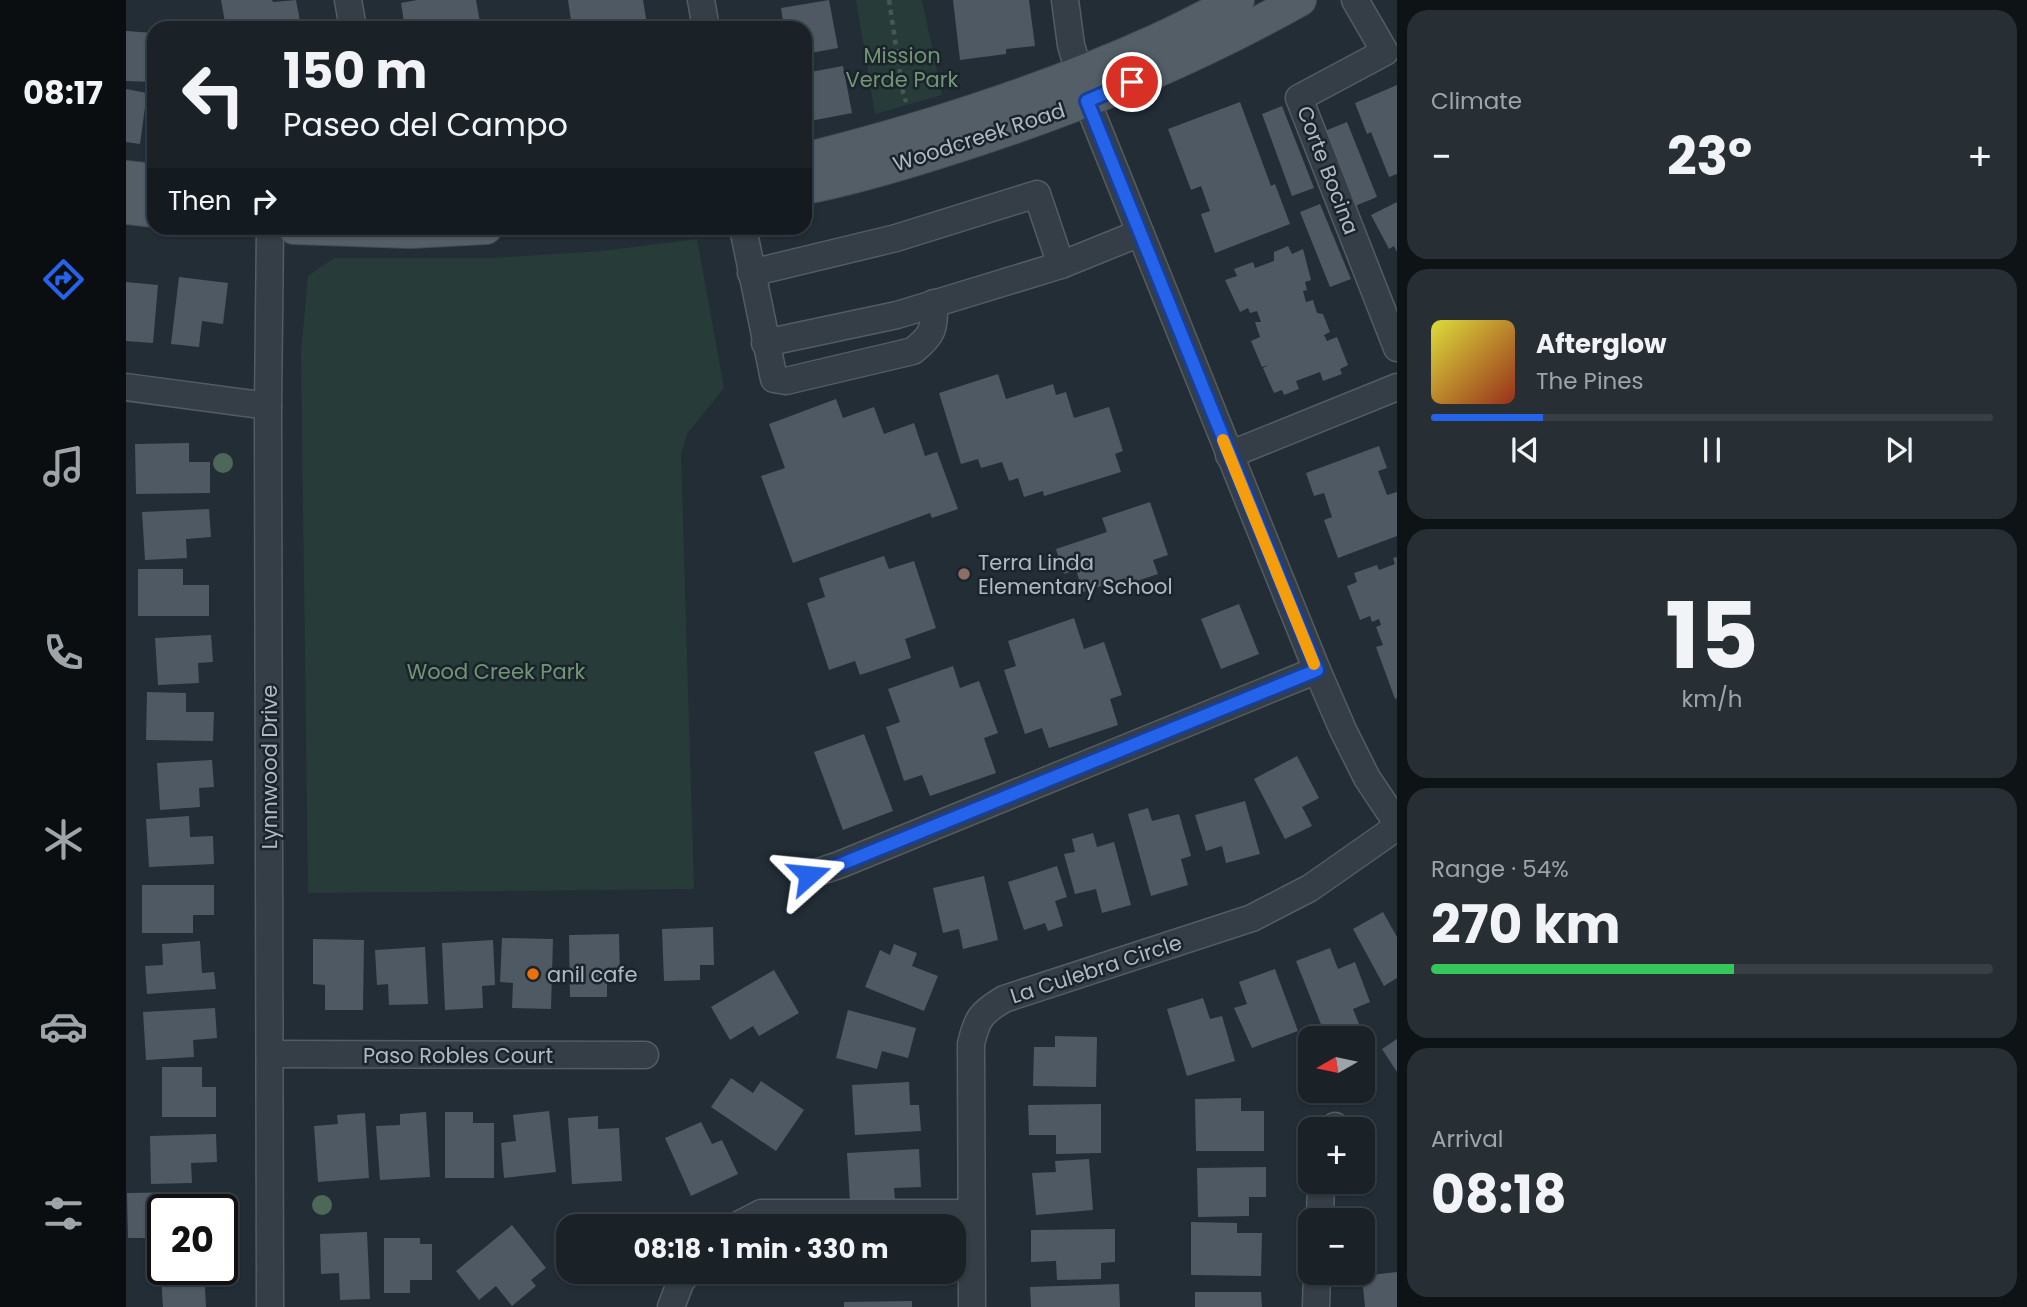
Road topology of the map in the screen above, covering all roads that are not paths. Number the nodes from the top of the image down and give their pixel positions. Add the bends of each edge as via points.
1 (348, 0) edge
2 (701, 0) edge
3 (1065, 0) edge
4 (1238, 0) edge
5 (1300, 0) edge
6 (1355, 0) edge
7 (352, 21) edge
8 (705, 21) edge
9 (1391, 48) edge
10 (1083, 87) junction
11 (812, 157) edge
12 (126, 177) edge
13 (147, 179) edge
14 (812, 186) edge
15 (126, 208) edge
16 (147, 210) edge
17 (1140, 233) junction
18 (270, 235) edge
19 (744, 235) edge
20 (1061, 265) junction
21 (751, 273) junction
22 (934, 303) junction
23 (765, 343) junction
24 (1397, 348) edge
25 (126, 387) edge
26 (1397, 387) edge
27 (268, 406) junction
28 (1229, 455) junction
29 (1317, 670) junction
30 (1397, 825) edge
31 (809, 875) dead end
32 (271, 1054) junction
33 (645, 1055) dead end
34 (971, 1213) junction
35 (759, 1214) edge
36 (680, 1284) edge
37 (1317, 1285) edge
38 (270, 1307) edge
39 (671, 1307) edge
40 (972, 1307) edge
41 (1316, 1307) edge

1 - 7 street
2 - 8 street
3 - 10 street via 1070,45
4 - 10 main road, Woodcreek Road via 1157,40
5 - 10 main road, Woodcreek Road via 1177,62
6 - 9 street, Corte Bocina
9 - 24 street, Corte Bocina via 1299,98
10 - 11 main road, Woodcreek Road via 993,104
10 - 14 main road, Woodcreek Road via 986,137
10 - 17 street
12 - 13 main road
15 - 16 main road
17 - 20 street
17 - 28 street
18 - 27 street, Lynnwood Drive
19 - 21 street
20 - 21 street via 1037,194 896,238
20 - 22 street
21 - 23 street
22 - 23 street
22 - 23 street via 934,327 913,351 786,381 774,379
25 - 27 street
26 - 28 street
27 - 32 street, Lynnwood Drive
28 - 29 street
29 - 30 street via 1367,778
29 - 31 street
30 - 34 street, La Culebra Circle via 1310,888 1252,918 1004,999 986,1010 976,1021 971,1044
32 - 33 street, Paso Robles Court
32 - 38 street, Lynnwood Drive
34 - 35 street
34 - 40 street, La Culebra Circle
36 - 39 street
37 - 41 street

